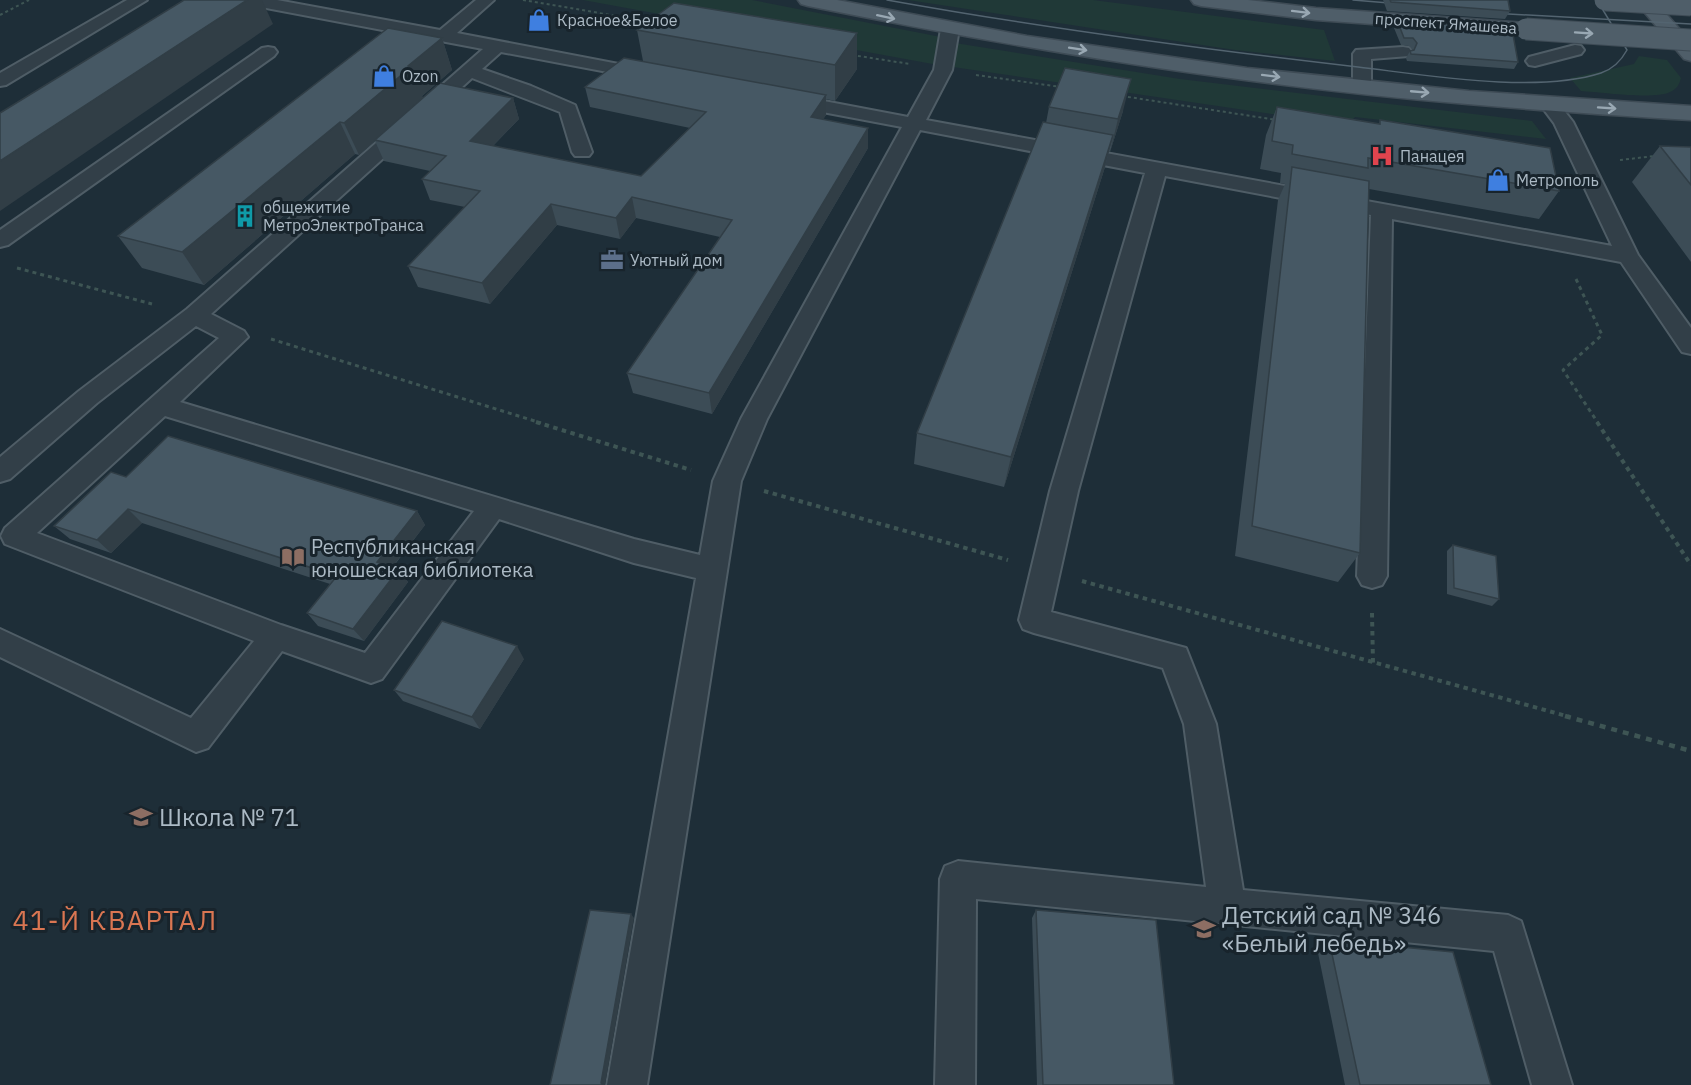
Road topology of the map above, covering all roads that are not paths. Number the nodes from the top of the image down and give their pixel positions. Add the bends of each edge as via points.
1 (139, 0) edge
2 (250, 0) edge
3 (486, 0) edge
4 (808, 0) edge
5 (1201, 0) edge
6 (1605, 0) edge
7 (1644, 0) edge
8 (1691, 5) edge
9 (950, 29) junction
10 (443, 36) junction
11 (1691, 39) edge
12 (497, 46) junction
13 (1575, 50) dead end
14 (268, 52) dead end
15 (1403, 52) edge
16 (1691, 55) edge
17 (1535, 61) dead end
18 (469, 71) junction
19 (671, 78) edge
20 (0, 81) edge
21 (1362, 87) junction
22 (764, 96) edge
23 (1548, 103) junction
24 (1691, 113) edge
25 (915, 123) junction
26 (582, 152) dead end
27 (1157, 168) junction
28 (1382, 211) junction
29 (0, 240) edge
30 (1628, 256) junction
31 (195, 315) junction
32 (1691, 346) edge
33 (162, 406) junction
34 (0, 472) edge
35 (492, 506) junction
36 (712, 570) junction
37 (1372, 576) road end
38 (276, 636) junction
39 (0, 642) edge
40 (1227, 907) junction
41 (627, 1085) edge
42 (956, 1085) edge
43 (1552, 1085) edge

1 - 20 lane
2 - 10 lane
3 - 10 lane
4 -> 9 main road
5 -> 11 main road, проспект Ямашева, bridge via 1316,14
6 - 8 main road, bridge
7 - 16 main road
9 -> 21 main road
9 - 25 lane via 943,70
10 - 12 lane
12 - 18 lane
12 - 19 lane
13 - 17 lane
14 - 29 lane
15 - 21 lane via 1362,54
18 - 26 lane via 568,109
18 - 31 lane
21 -> 23 main road
22 - 25 lane
23 -> 24 main road
23 - 30 lane via 1563,122
25 - 27 lane
25 - 36 lane via 754,419 727,481
27 - 28 lane
27 - 40 lane via 1067,480 1034,620 1175,658 1200,724
28 - 30 lane
28 - 37 lane
30 - 32 lane
31 - 33 lane via 236,337
31 - 34 lane via 88,397
33 - 35 lane
33 - 38 lane via 15,536
35 - 36 lane via 634,551
35 - 38 lane via 371,669
36 - 41 lane
38 - 39 lane via 196,737
40 - 42 lane via 958,879
40 - 43 lane via 1508,934

